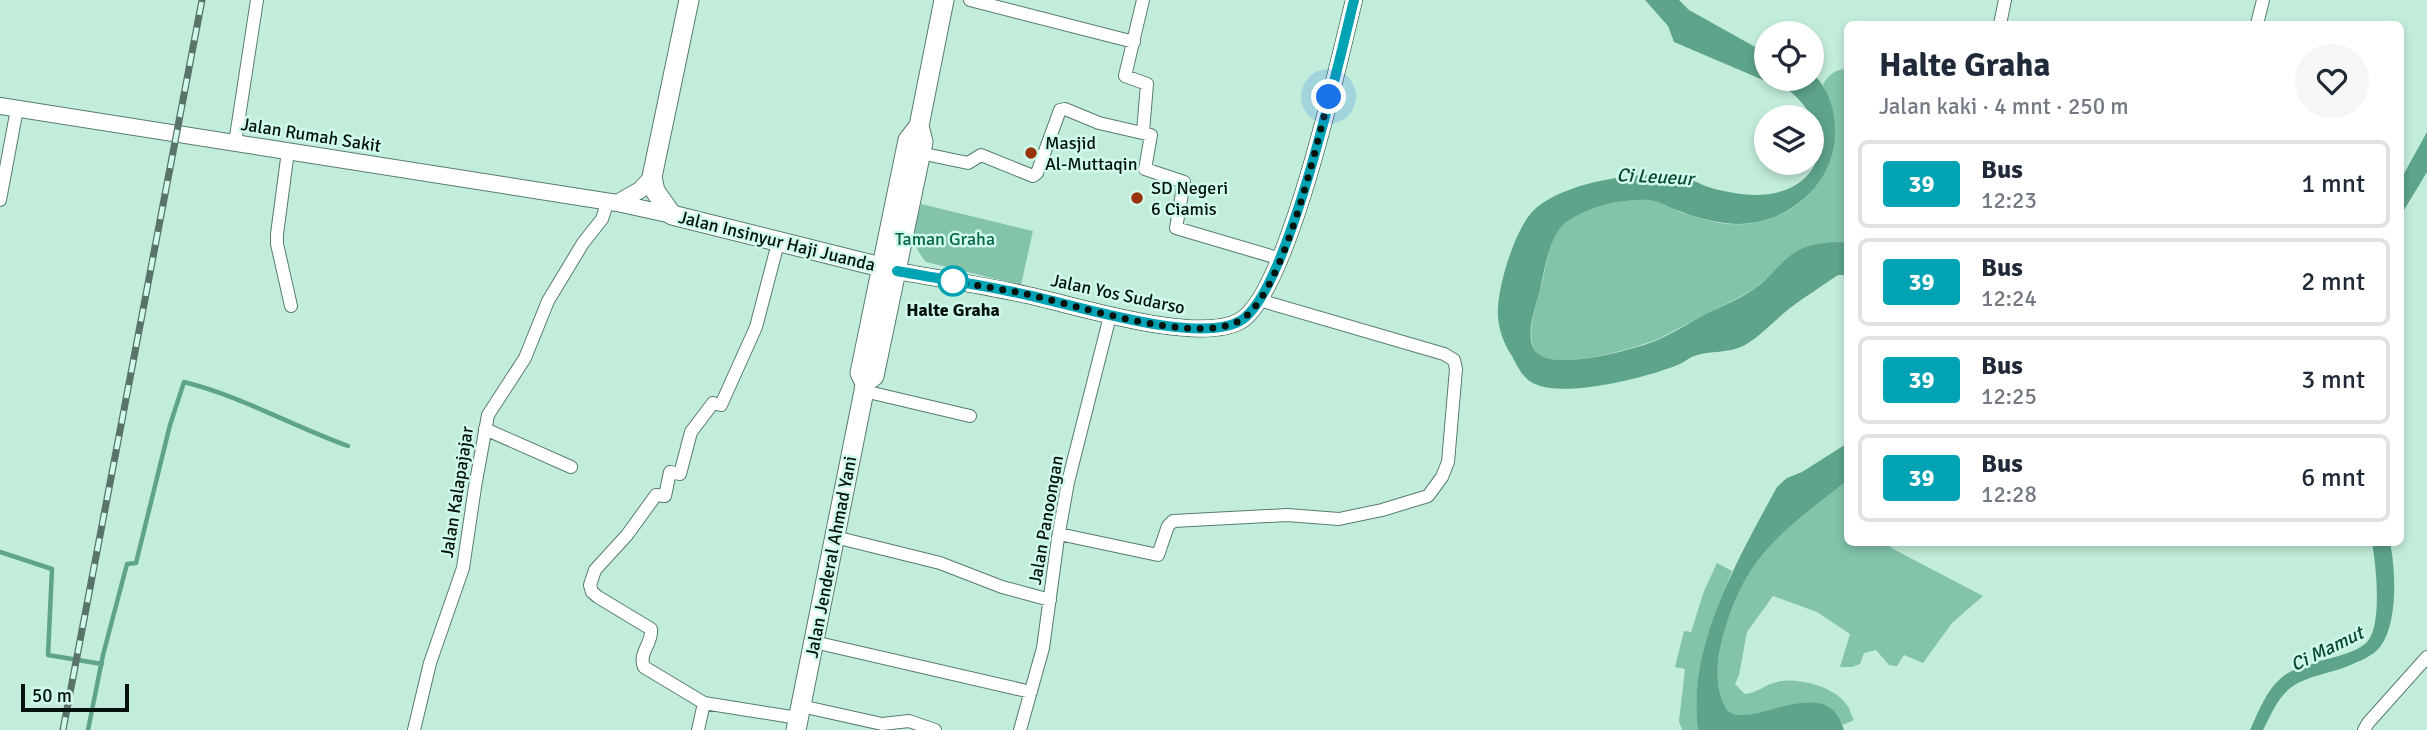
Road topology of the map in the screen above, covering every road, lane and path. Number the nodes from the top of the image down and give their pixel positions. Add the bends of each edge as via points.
1 (257, 0) edge
2 (689, 0) edge
3 (944, 0) edge
4 (970, 0) edge
5 (1143, 0) edge
6 (1354, 0) edge
7 (2005, 0) edge
8 (2263, 0) edge
9 (2001, 21) edge
10 (2258, 21) edge
11 (1134, 42) junction
12 (0, 106) edge
13 (17, 109) junction
14 (919, 126) junction
15 (1143, 132) junction
16 (234, 143) junction
17 (289, 151) junction
18 (920, 153) junction
19 (652, 177) junction
20 (0, 200) edge
21 (612, 202) junction
22 (672, 215) junction
23 (778, 243) junction
24 (1281, 259) junction
25 (889, 270) junction
26 (1259, 300) junction
27 (292, 306) dead end
28 (1110, 316) junction
29 (864, 387) junction
30 (970, 416) dead end
31 (485, 429) junction
32 (571, 467) dead end
33 (1059, 534) junction
34 (835, 537) junction
35 (1050, 600) junction
36 (814, 642) junction
37 (2427, 657) edge
38 (1031, 692) junction
39 (704, 704) junction
40 (798, 718) edge
41 (414, 730) edge
42 (698, 730) edge
43 (935, 730) edge
44 (1020, 730) edge
45 (2364, 730) edge

1 - 16 street
2 - 19 highway
3 - 14 highway, Jalan Jenderal Ahmad Yani
4 - 11 street
5 - 11 street
6 - 24 main road, Jalan Yos Sudarso
7 - 9 street
8 - 10 street
11 - 15 street via 1125,76 1147,84
12 - 13 main road, Jalan Rumah Sakit
13 - 16 main road, Jalan Rumah Sakit
13 - 20 street
14 - 18 highway, Jalan Jenderal Ahmad Yani
14 - 25 highway, Jalan Jenderal Ahmad Yani via 908,139
15 - 18 street via 1098,123 1062,108 1033,176 981,155 968,163
15 - 24 street via 1152,138 1144,169 1184,180 1176,228
16 - 17 main road, Jalan Rumah Sakit
17 - 21 main road, Jalan Rumah Sakit
17 - 27 street via 276,234
18 - 25 highway, Jalan Jenderal Ahmad Yani
19 - 21 main road via 640,190
19 - 22 highway, Jalan Insinyur Haji Juanda via 654,191
21 - 22 main road, Jalan Rumah Sakit
21 - 31 street, Jalan Kalapajajar via 548,301 525,358 495,402
22 - 23 highway, Jalan Insinyur Haji Juanda
23 - 25 highway, Jalan Insinyur Haji Juanda
23 - 39 street via 756,327 721,405 713,403 691,432 680,474 670,472 665,496 656,495 594,569 590,585 598,597 651,629 644,667
24 - 26 main road, Jalan Yos Sudarso
25 - 28 main road, Jalan Yos Sudarso via 1027,295
25 - 29 highway, Jalan Jenderal Ahmad Yani via 874,376
26 - 28 main road, Jalan Yos Sudarso via 1241,321 1216,329
26 - 33 street via 1454,360 1448,462 1434,489 1416,500 1339,519 1287,515 1173,521 1158,555
28 - 33 street, Jalan Panoongan
29 - 30 street
29 - 34 highway, Jalan Jenderal Ahmad Yani
31 - 32 street
31 - 41 street, Jalan Kalapajajar via 463,568 430,663
33 - 35 street, Jalan Panoongan
34 - 35 street via 940,563
34 - 36 highway, Jalan Jenderal Ahmad Yani
35 - 38 street, Jalan Panoongan
36 - 38 street
36 - 40 highway, Jalan Jenderal Ahmad Yani
37 - 45 street
38 - 44 street, Jalan Panoongan
39 - 40 street
39 - 42 street
40 - 43 street via 882,724 909,721

